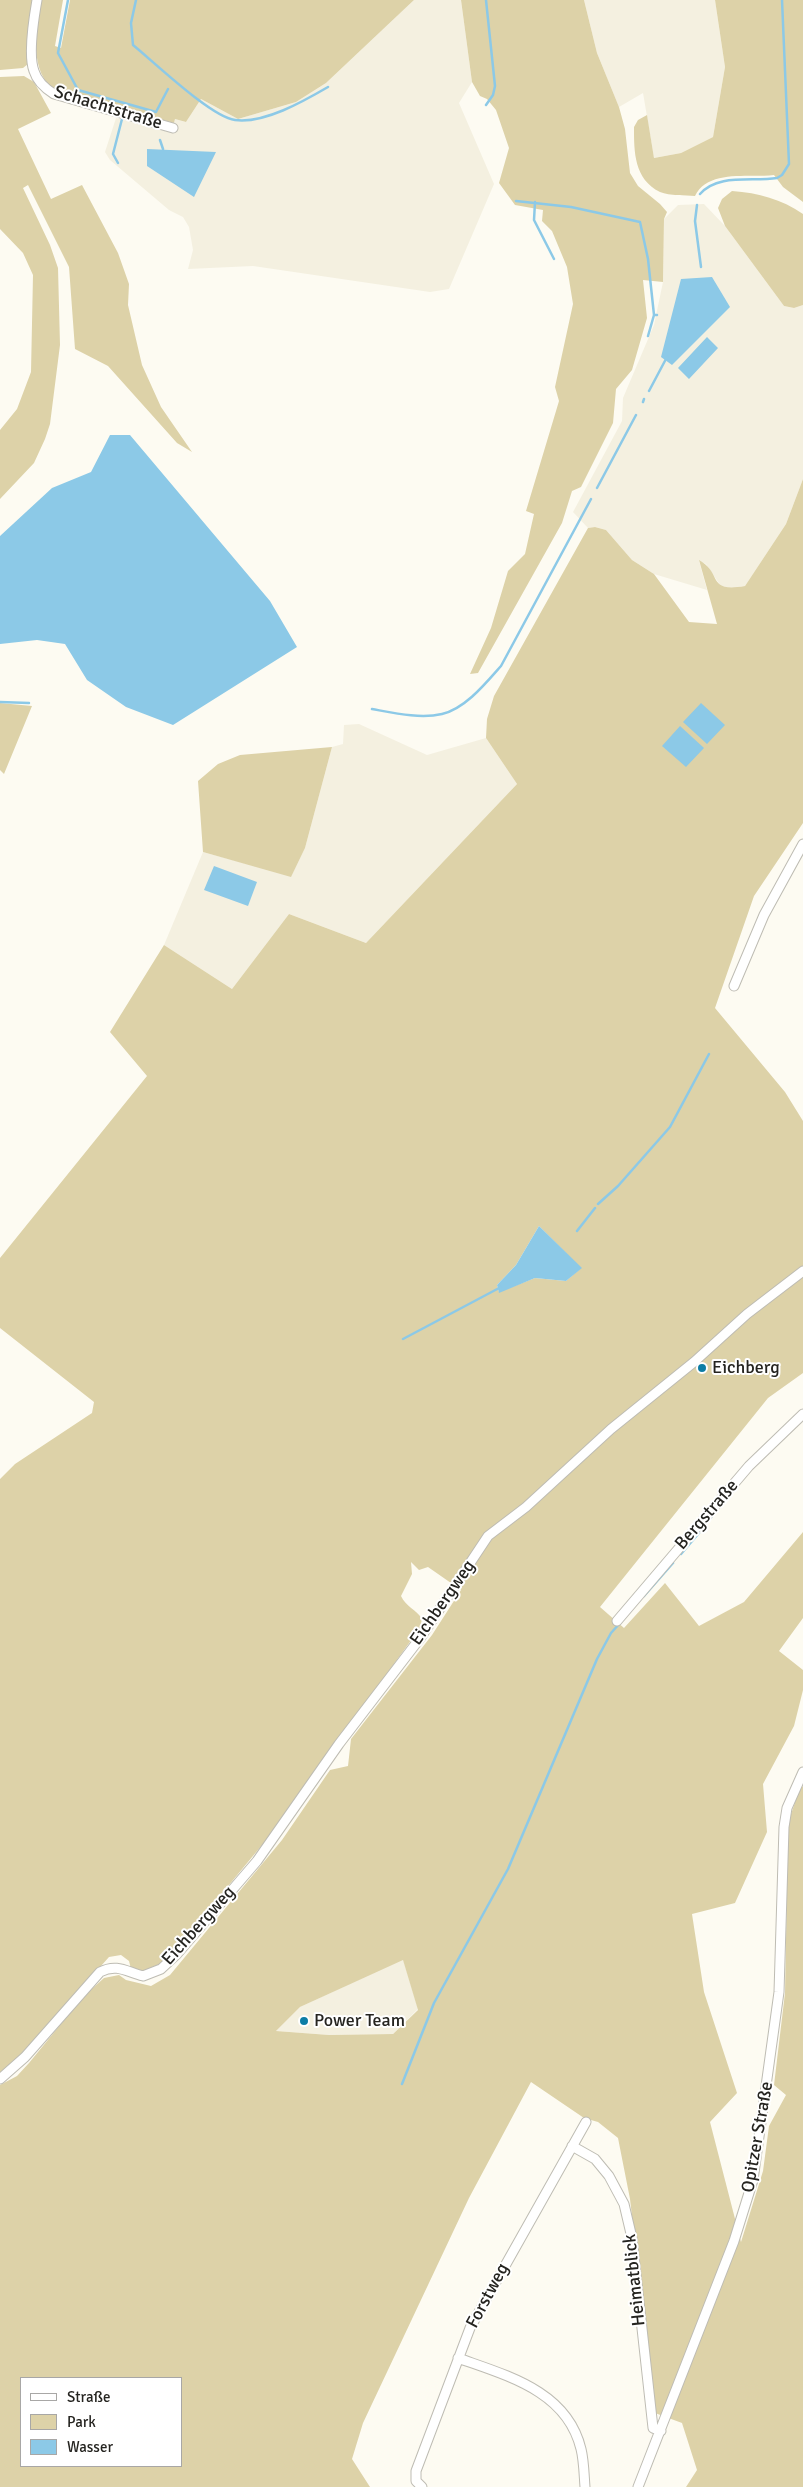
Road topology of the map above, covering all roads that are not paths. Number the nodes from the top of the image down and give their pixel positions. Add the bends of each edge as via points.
1 (37, 0) edge
2 (173, 128) dead end
3 (803, 844) edge
4 (734, 986) dead end
5 (803, 1271) edge
6 (803, 1414) edge
7 (616, 1621) dead end
8 (803, 1772) edge
9 (0, 2079) edge
10 (586, 2122) dead end
11 (572, 2146) junction
12 (458, 2358) junction
13 (661, 2431) junction
14 (419, 2484) edge
15 (585, 2487) edge
16 (638, 2487) edge

1 - 2 street, Schachtstraße via 32,60 34,72 45,89
3 - 4 street via 764,915
5 - 9 street, Eichbergweg via 747,1314 488,1536 421,1637 339,1744 257,1861 178,1954 161,1969 144,1976 113,1967 100,1972 26,2057
6 - 7 street, Bergstraße via 752,1462
8 - 13 street, Opitzer Straße via 787,1808 784,1827 779,1992 753,2180 734,2241
10 - 11 street, Forstweg
11 - 12 street, Forstweg via 484,2300
11 - 13 street, Heimatblick via 595,2159 610,2176 624,2204 632,2238 653,2428
12 - 14 street, Forstweg via 416,2471
12 - 15 street via 525,2382 558,2406 572,2426 581,2449
13 - 16 street, Opitzer Straße

